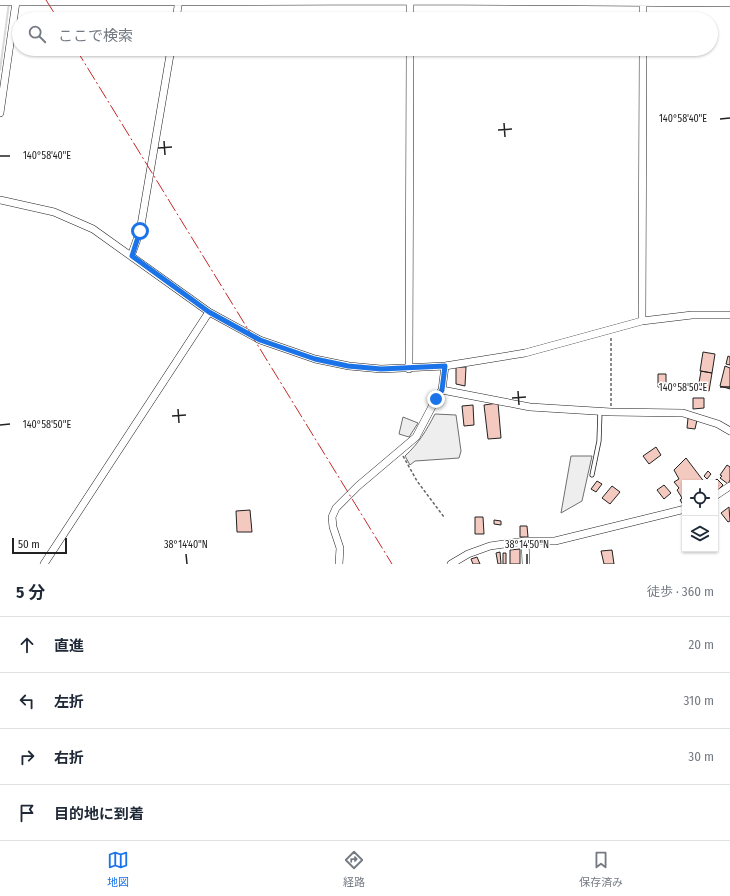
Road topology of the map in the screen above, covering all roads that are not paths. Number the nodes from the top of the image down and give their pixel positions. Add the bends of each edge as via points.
1 (410, 0) edge
2 (179, 1) edge
3 (643, 1) edge
4 (8, 2) edge
5 (730, 3) edge
6 (177, 12) edge
7 (410, 12) edge
8 (643, 12) edge
9 (170, 56) edge
10 (410, 56) edge
11 (643, 56) edge
12 (0, 113) edge
13 (0, 200) edge
14 (132, 256) junction
15 (209, 312) junction
16 (730, 315) edge
17 (642, 321) junction
18 (445, 366) junction
19 (409, 368) junction
20 (442, 390) junction
21 (600, 411) junction
22 (730, 431) edge
23 (592, 475) dead end
24 (730, 486) edge
25 (718, 494) edge
26 (682, 510) edge
27 (525, 541) junction
28 (44, 564) edge
29 (339, 564) edge
30 (451, 564) edge
31 (526, 564) edge

1 - 2 street
1 - 3 street
1 - 7 street
2 - 4 street
2 - 6 street
3 - 5 street
3 - 8 street
4 - 12 street
9 - 14 street via 140,231
10 - 19 street
11 - 17 street
13 - 14 street via 54,212 93,229
14 - 15 street
15 - 19 street via 260,340 315,359 348,366
15 - 28 street
16 - 17 street via 692,315
17 - 18 street via 525,353
18 - 19 street
18 - 20 street
20 - 21 street via 530,407
20 - 29 street via 416,437 336,508 332,517 340,548
21 - 22 street via 683,413 718,424
21 - 23 lane via 599,441
24 - 25 street
26 - 27 street via 555,540
27 - 30 street via 490,546
27 - 31 street

